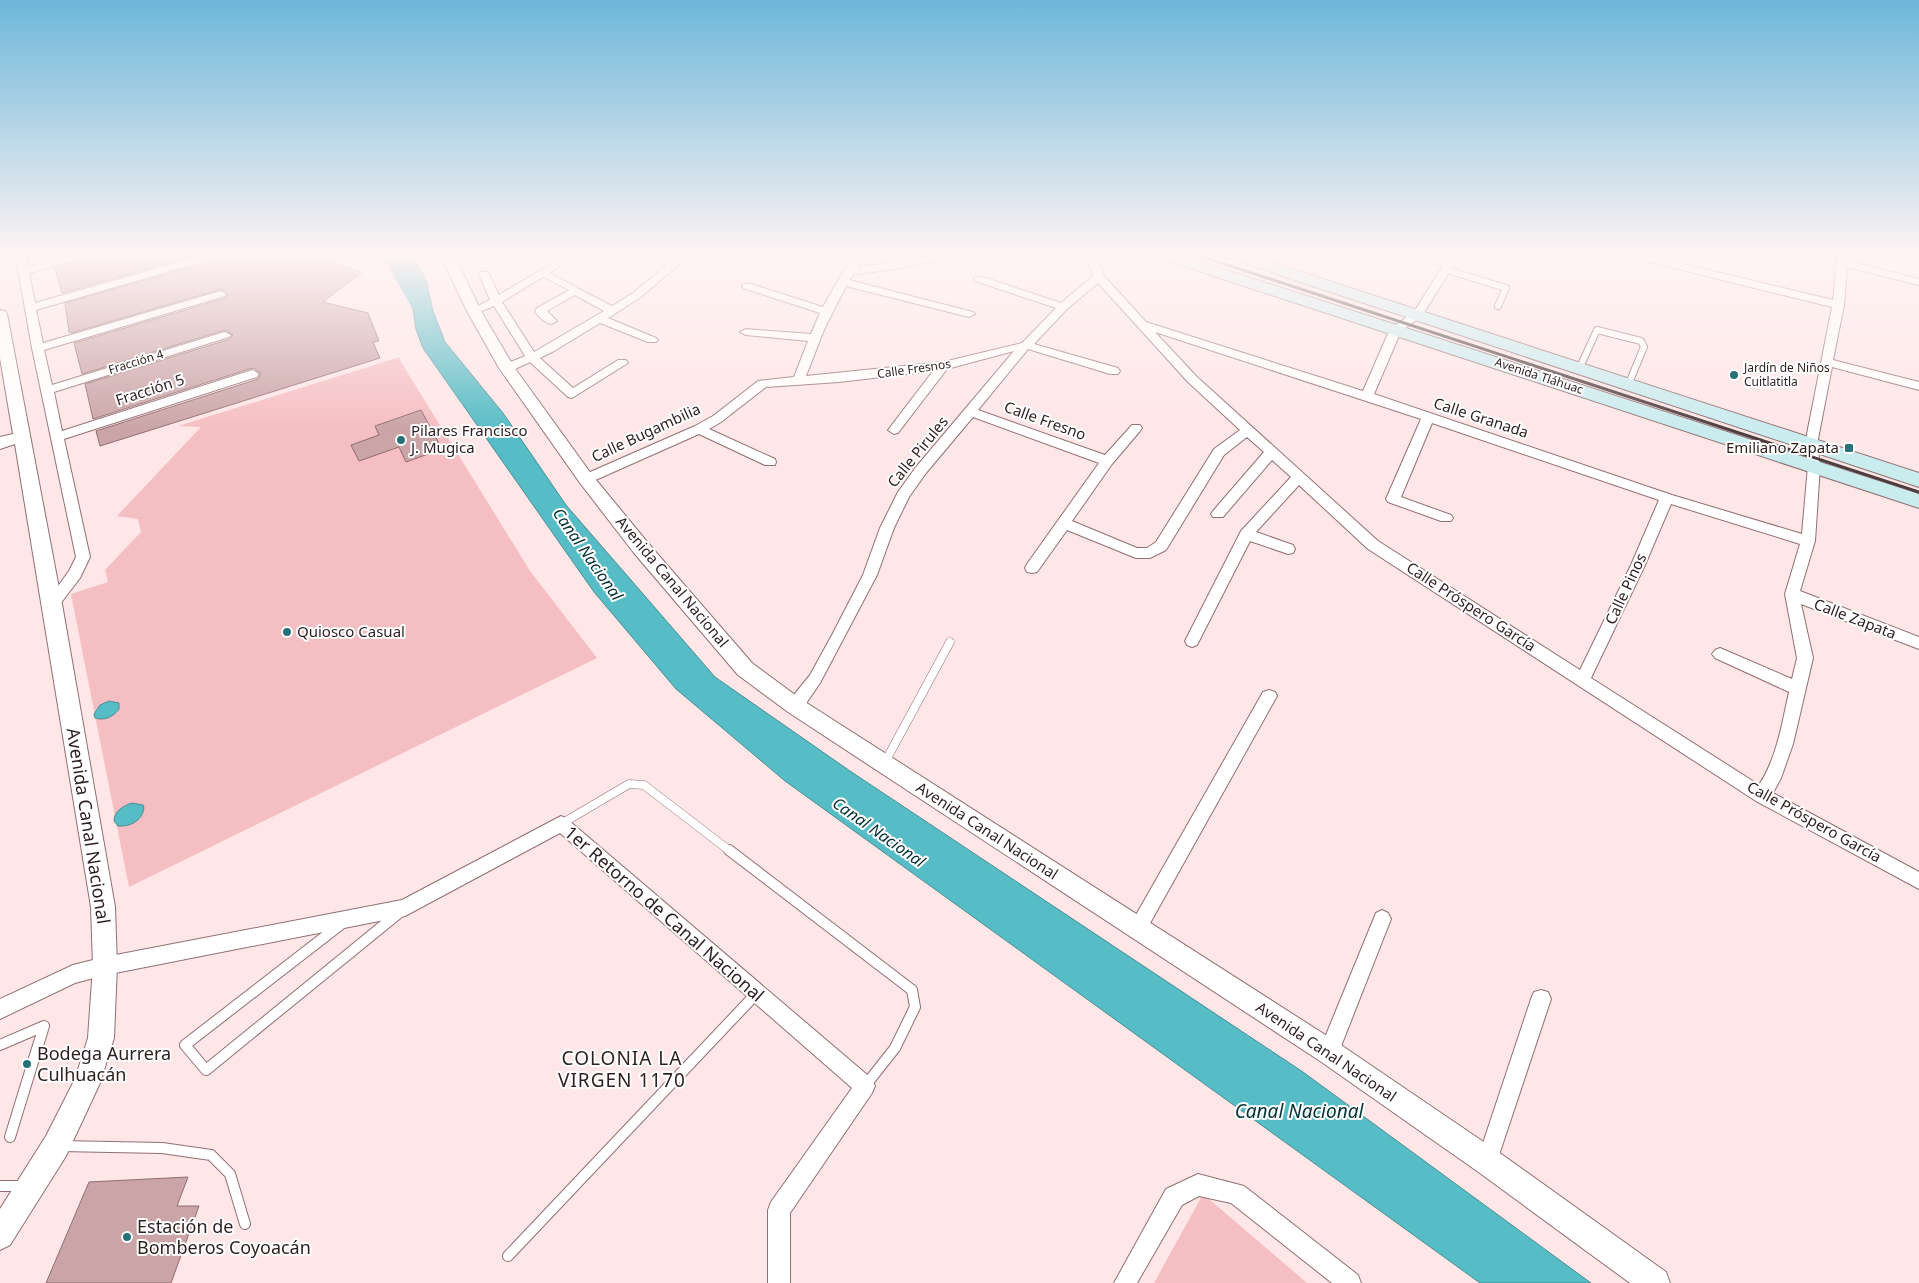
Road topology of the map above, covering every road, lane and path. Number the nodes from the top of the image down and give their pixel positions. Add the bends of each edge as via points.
1 (828, 312) edge
2 (31, 313) edge
3 (157, 313) edge
4 (475, 313) edge
5 (504, 313) edge
6 (542, 313) edge
7 (606, 313) edge
8 (965, 313) edge
9 (1057, 313) edge
10 (1133, 313) edge
11 (1346, 313) edge
12 (1414, 313) edge
13 (1836, 313) edge
14 (0, 314) edge
15 (969, 314) dead end
16 (1418, 314) junction
17 (598, 318) junction
18 (552, 321) dead end
19 (1144, 325) junction
20 (1396, 329) junction
21 (746, 332) dead end
22 (225, 335) dead end
23 (815, 338) junction
24 (652, 340) dead end
25 (1026, 345) junction
26 (38, 348) junction
27 (532, 357) junction
28 (1826, 362) junction
29 (622, 364) dead end
30 (943, 366) junction
31 (1580, 367) junction
32 (507, 368) junction
33 (1114, 371) dead end
34 (253, 374) dead end
35 (799, 380) junction
36 (1629, 383) junction
37 (1919, 386) edge
38 (47, 390) junction
39 (1367, 396) junction
40 (972, 412) junction
41 (1428, 418) junction
42 (1136, 428) dead end
43 (699, 429) junction
44 (894, 430) dead end
45 (1246, 431) junction
46 (21, 437) junction
47 (58, 437) junction
48 (0, 444) edge
49 (1811, 444) junction
50 (1271, 452) junction
51 (1107, 460) junction
52 (770, 462) dead end
53 (1814, 466) junction
54 (1298, 478) junction
55 (586, 479) junction
56 (1919, 480) edge
57 (1667, 498) junction
58 (1919, 501) edge
59 (1218, 514) dead end
60 (1446, 518) dead end
61 (1064, 523) junction
62 (1246, 534) junction
63 (1808, 542) junction
64 (1288, 549) dead end
65 (1032, 568) dead end
66 (1792, 594) junction
67 (52, 604) junction
68 (1192, 641) dead end
69 (950, 642) dead end
70 (1919, 643) edge
71 (1720, 654) dead end
72 (1583, 679) junction
73 (1799, 689) junction
74 (1269, 696) dead end
75 (794, 706) junction
76 (884, 764) junction
77 (1762, 796) junction
78 (561, 824) junction
79 (1919, 881) edge
80 (405, 908) junction
81 (1382, 919) dead end
82 (346, 920) junction
83 (1138, 928) junction
84 (105, 966) junction
85 (757, 993) junction
86 (1541, 999) dead end
87 (0, 1009) edge
88 (0, 1045) edge
89 (1329, 1052) junction
90 (865, 1086) junction
91 (10, 1137) dead end
92 (56, 1146) junction
93 (1487, 1162) junction
94 (31, 1185) junction
95 (0, 1186) edge
96 (245, 1224) dead end
97 (0, 1235) edge
98 (508, 1256) dead end
99 (779, 1283) edge
100 (1125, 1283) edge
101 (1350, 1283) edge
102 (1654, 1283) edge

1 - 23 street
2 - 26 street
3 - 26 street
4 - 32 street, Avenida Canal Nacional
5 - 27 street
6 - 18 street
7 - 17 street
8 - 15 street
9 - 25 street, Calle Pirules
10 - 19 street, Calle Próspero García
11 - 20 main road, Avenida Tláhuac
12 - 16 main road, Avenida Tláhuac
13 - 28 street
14 - 46 street, Avenida Canal Nacional
16 - 20 street
16 - 31 main road, Avenida Tláhuac
17 - 24 street
17 - 27 street
19 - 39 street, Calle Granada
19 - 45 street, Calle Próspero García via 1192,379
20 - 39 street
20 - 53 main road, Avenida Tláhuac
21 - 23 street
22 - 38 street, Fracción 4
23 - 35 street
25 - 30 street, Calle Fresnos
25 - 33 street
25 - 40 street, Calle Pirules
26 - 38 street
27 - 29 street via 572,394
27 - 32 street
28 - 37 street
28 - 49 street
30 - 35 street, Calle Fresnos
30 - 44 street
31 - 36 main road, Avenida Tláhuac
31 - 36 lane via 1598,330 1641,341 1644,347
32 - 55 street, Avenida Canal Nacional
34 - 47 street, Fracción 5
35 - 43 street, Calle Bugambilia via 762,384
36 - 49 main road, Avenida Tláhuac
38 - 47 street
39 - 41 street, Calle Granada
40 - 51 street, Calle Fresno
40 - 75 street, Calle Pirules via 903,495 870,575 838,638 815,679
41 - 57 street, Calle Granada
41 - 60 street via 1393,499
42 - 51 street
43 - 52 street
43 - 55 street, Calle Bugambilia
45 - 50 street, Calle Próspero García
45 - 61 street via 1220,452 1161,546 1150,554 1136,552
46 - 48 street
46 - 67 street, Avenida Canal Nacional
47 - 67 street via 83,557 75,574
49 - 53 street
49 - 56 main road, Avenida Tláhuac
50 - 54 street, Calle Próspero García
50 - 59 street
51 - 61 street
53 - 58 main road, Avenida Tláhuac
53 - 63 street
54 - 62 street
54 - 72 street, Calle Próspero García via 1373,545
55 - 75 street, Avenida Canal Nacional via 745,670
57 - 63 street, Calle Granada
57 - 72 street, Calle Pinos
61 - 65 street
62 - 64 street
62 - 68 street
63 - 66 street
66 - 70 street, Calle Zapata
66 - 73 street via 1805,658
67 - 84 street, Avenida Canal Nacional via 103,907
69 - 76 lane
71 - 73 street
72 - 77 street, Calle Próspero García
73 - 77 street via 1776,770
74 - 83 street
75 - 76 street, Avenida Canal Nacional
76 - 83 street, Avenida Canal Nacional
77 - 79 street, Calle Próspero García
78 - 80 street, 1er Retorno de Canal Nacional
78 - 85 street, 1er Retorno de Canal Nacional
78 - 90 lane via 630,784 644,785 912,990 915,1007 896,1048
80 - 82 street, 1er Retorno de Canal Nacional
80 - 82 lane via 206,1070 185,1045
81 - 89 street
82 - 84 street, 1er Retorno de Canal Nacional
83 - 89 street, Avenida Canal Nacional
84 - 87 street, 1er Retorno de Canal Nacional via 72,974
84 - 92 street, Avenida Canal Nacional via 101,1038 87,1083
85 - 90 street, 1er Retorno de Canal Nacional
85 - 98 lane
86 - 93 street
88 - 91 lane via 44,1026
89 - 93 street, Avenida Canal Nacional
90 - 99 street via 779,1210
92 - 94 street, Avenida Canal Nacional
92 - 96 lane via 162,1148 212,1155 230,1174
93 - 102 street, Avenida Canal Nacional
94 - 95 lane
94 - 97 street, Avenida Canal Nacional
100 - 101 street via 1174,1198 1198,1185 1236,1194

